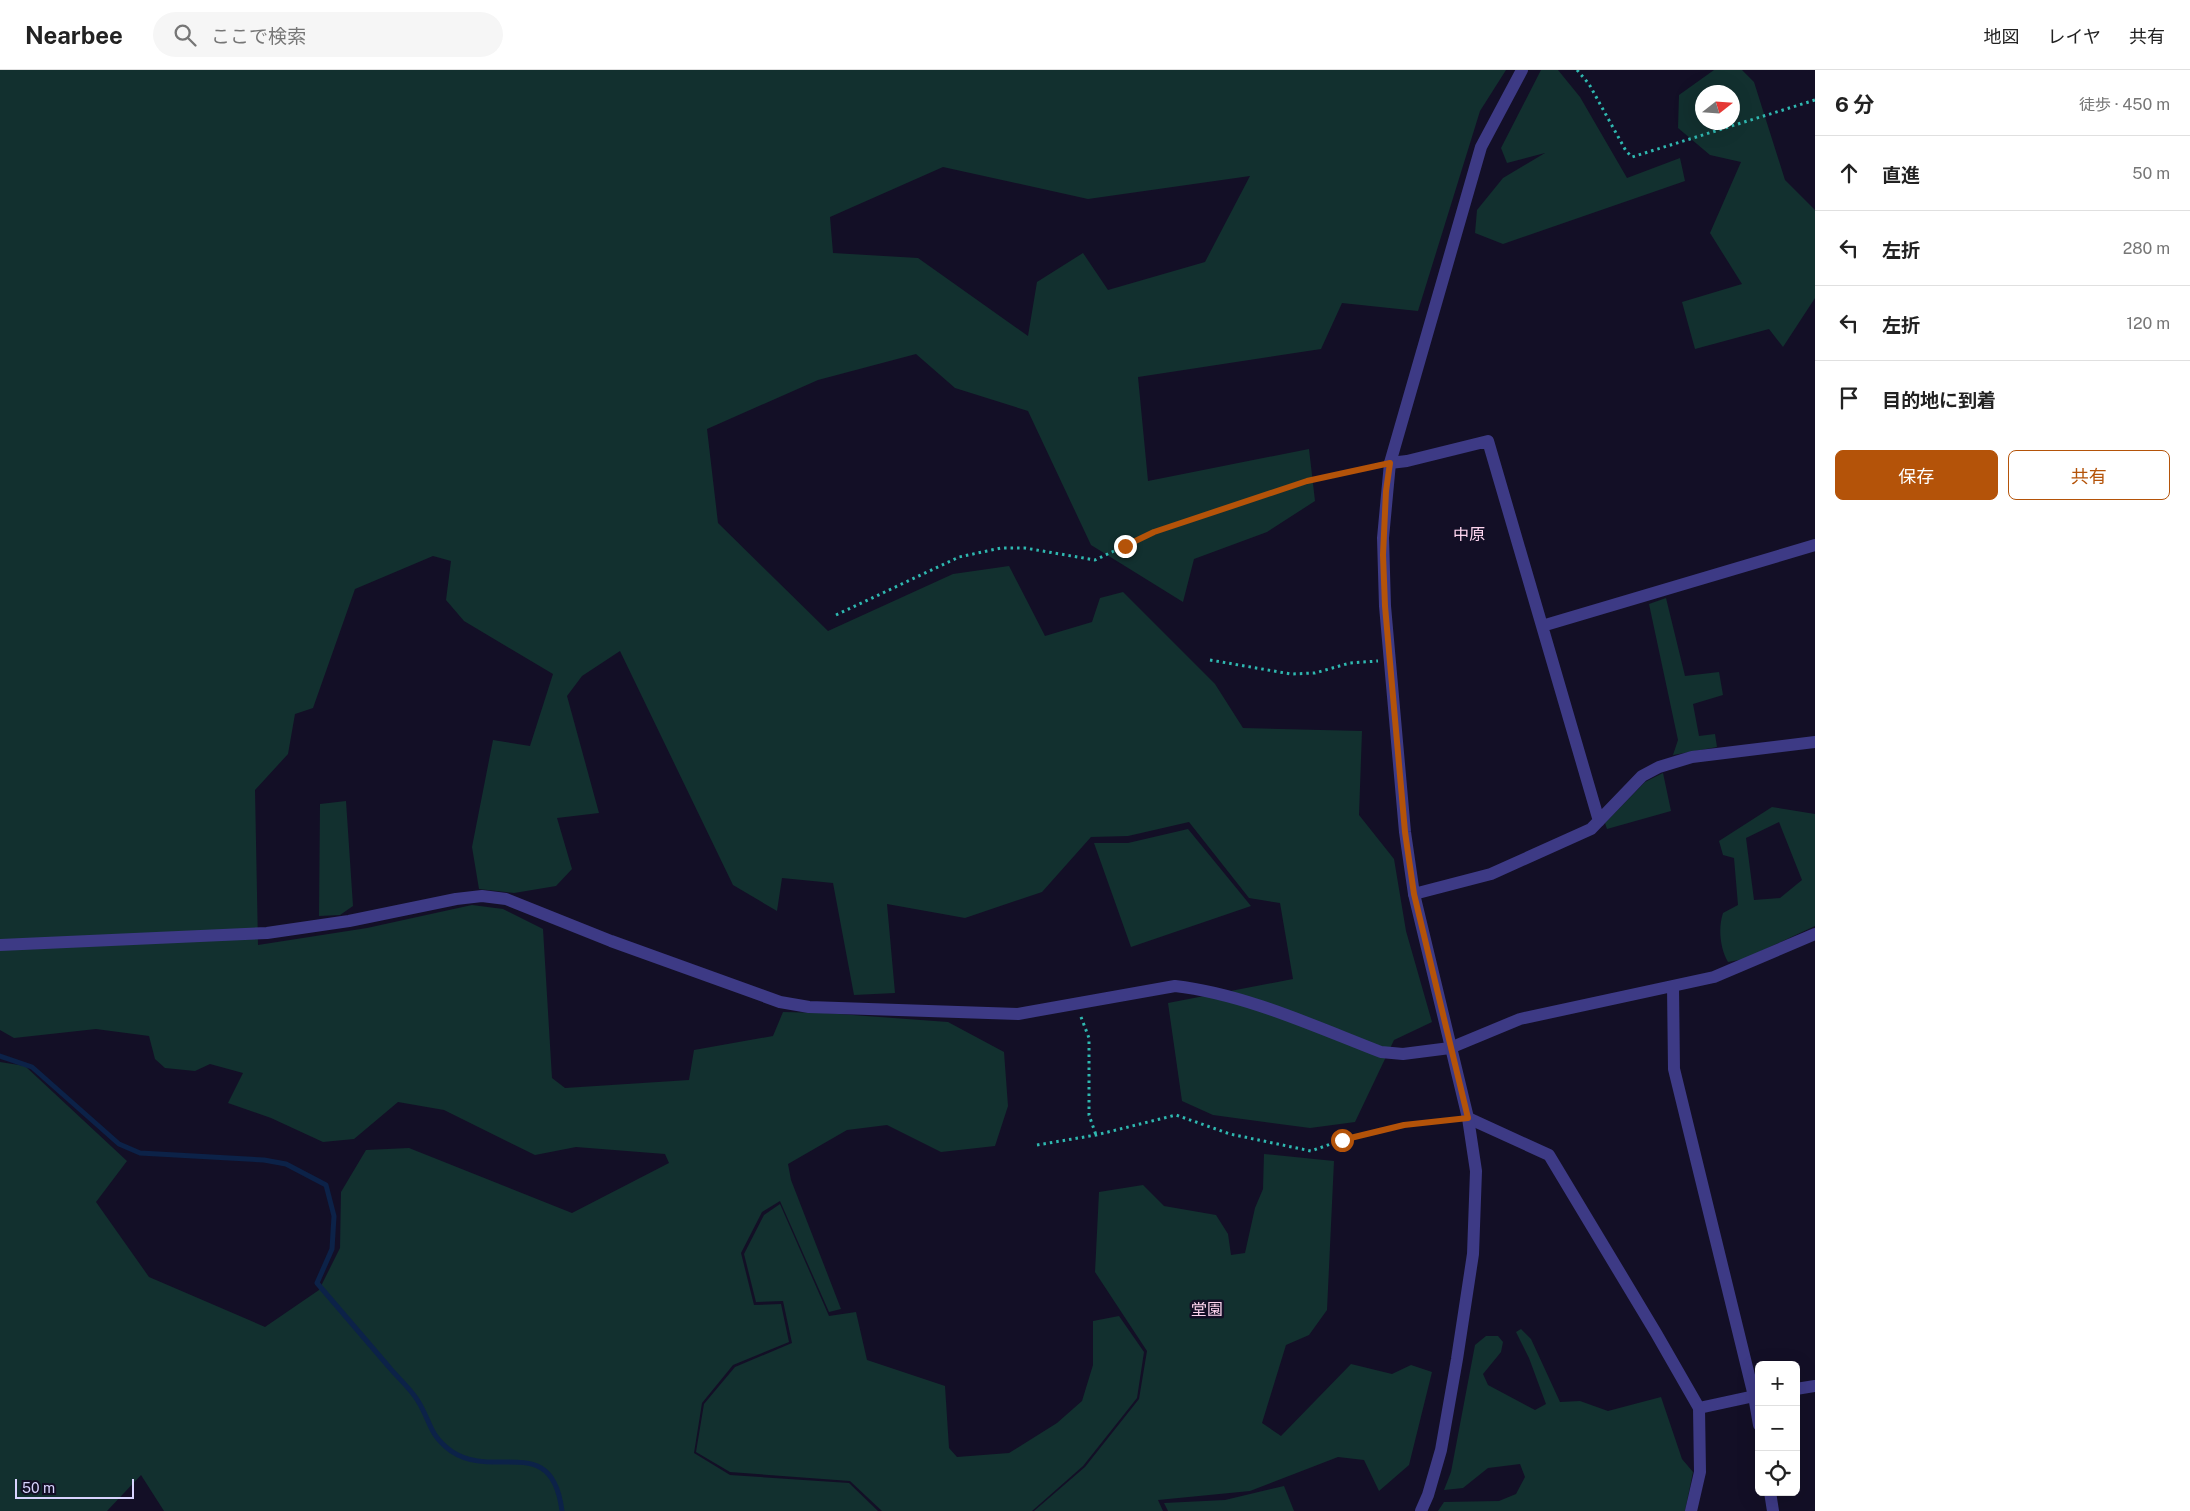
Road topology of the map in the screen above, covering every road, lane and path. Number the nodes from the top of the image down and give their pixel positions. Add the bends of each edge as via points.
1 (1522, 70) edge
2 (1577, 70) edge
3 (1815, 100) edge
4 (1390, 463) junction
5 (1815, 545) edge
6 (836, 615) dead end
7 (1542, 626) junction
8 (1210, 660) dead end
9 (1391, 661) junction
10 (1815, 742) edge
11 (1599, 821) junction
12 (1414, 894) junction
13 (1815, 934) edge
14 (0, 945) edge
15 (1673, 986) junction
16 (1076, 1004) junction
17 (1450, 1048) junction
18 (1468, 1118) junction
19 (1096, 1135) junction
20 (1037, 1145) dead end
21 (1815, 1386) edge
22 (1800, 1388) edge
23 (1755, 1392) edge
24 (1755, 1396) edge
25 (1698, 1408) junction
26 (1771, 1496) edge
27 (1421, 1511) edge
28 (1691, 1511) edge
29 (1773, 1511) edge

1 - 4 street via 1481,147
2 - 3 path via 1590,84 1626,152 1632,157
4 - 6 path via 1307,481 1154,532 1095,560 1024,548 1001,548 959,557
4 - 7 street via 1488,441
4 - 9 street via 1383,538
5 - 7 street
7 - 11 street
8 - 9 path via 1290,674 1315,673 1350,663
9 - 12 street via 1405,832
10 - 11 street via 1692,757 1659,767 1642,776
11 - 12 street via 1591,829 1491,874
12 - 17 street
13 - 15 street via 1714,977
14 - 16 street via 267,933 482,896 506,898 611,941 780,1002 809,1007 1018,1014
15 - 17 street via 1520,1019
15 - 23 street via 1674,1069
16 - 17 street via 1175,986 1198,988 1258,1006 1382,1052 1403,1054
16 - 19 path via 1089,1038 1089,1115
17 - 18 street
18 - 19 path via 1404,1125 1311,1150 1230,1134 1176,1115
18 - 25 street via 1549,1155
18 - 27 street via 1476,1171 1473,1254 1441,1450
19 - 20 path
21 - 22 street
24 - 25 street
25 - 28 street via 1700,1472
26 - 29 street

